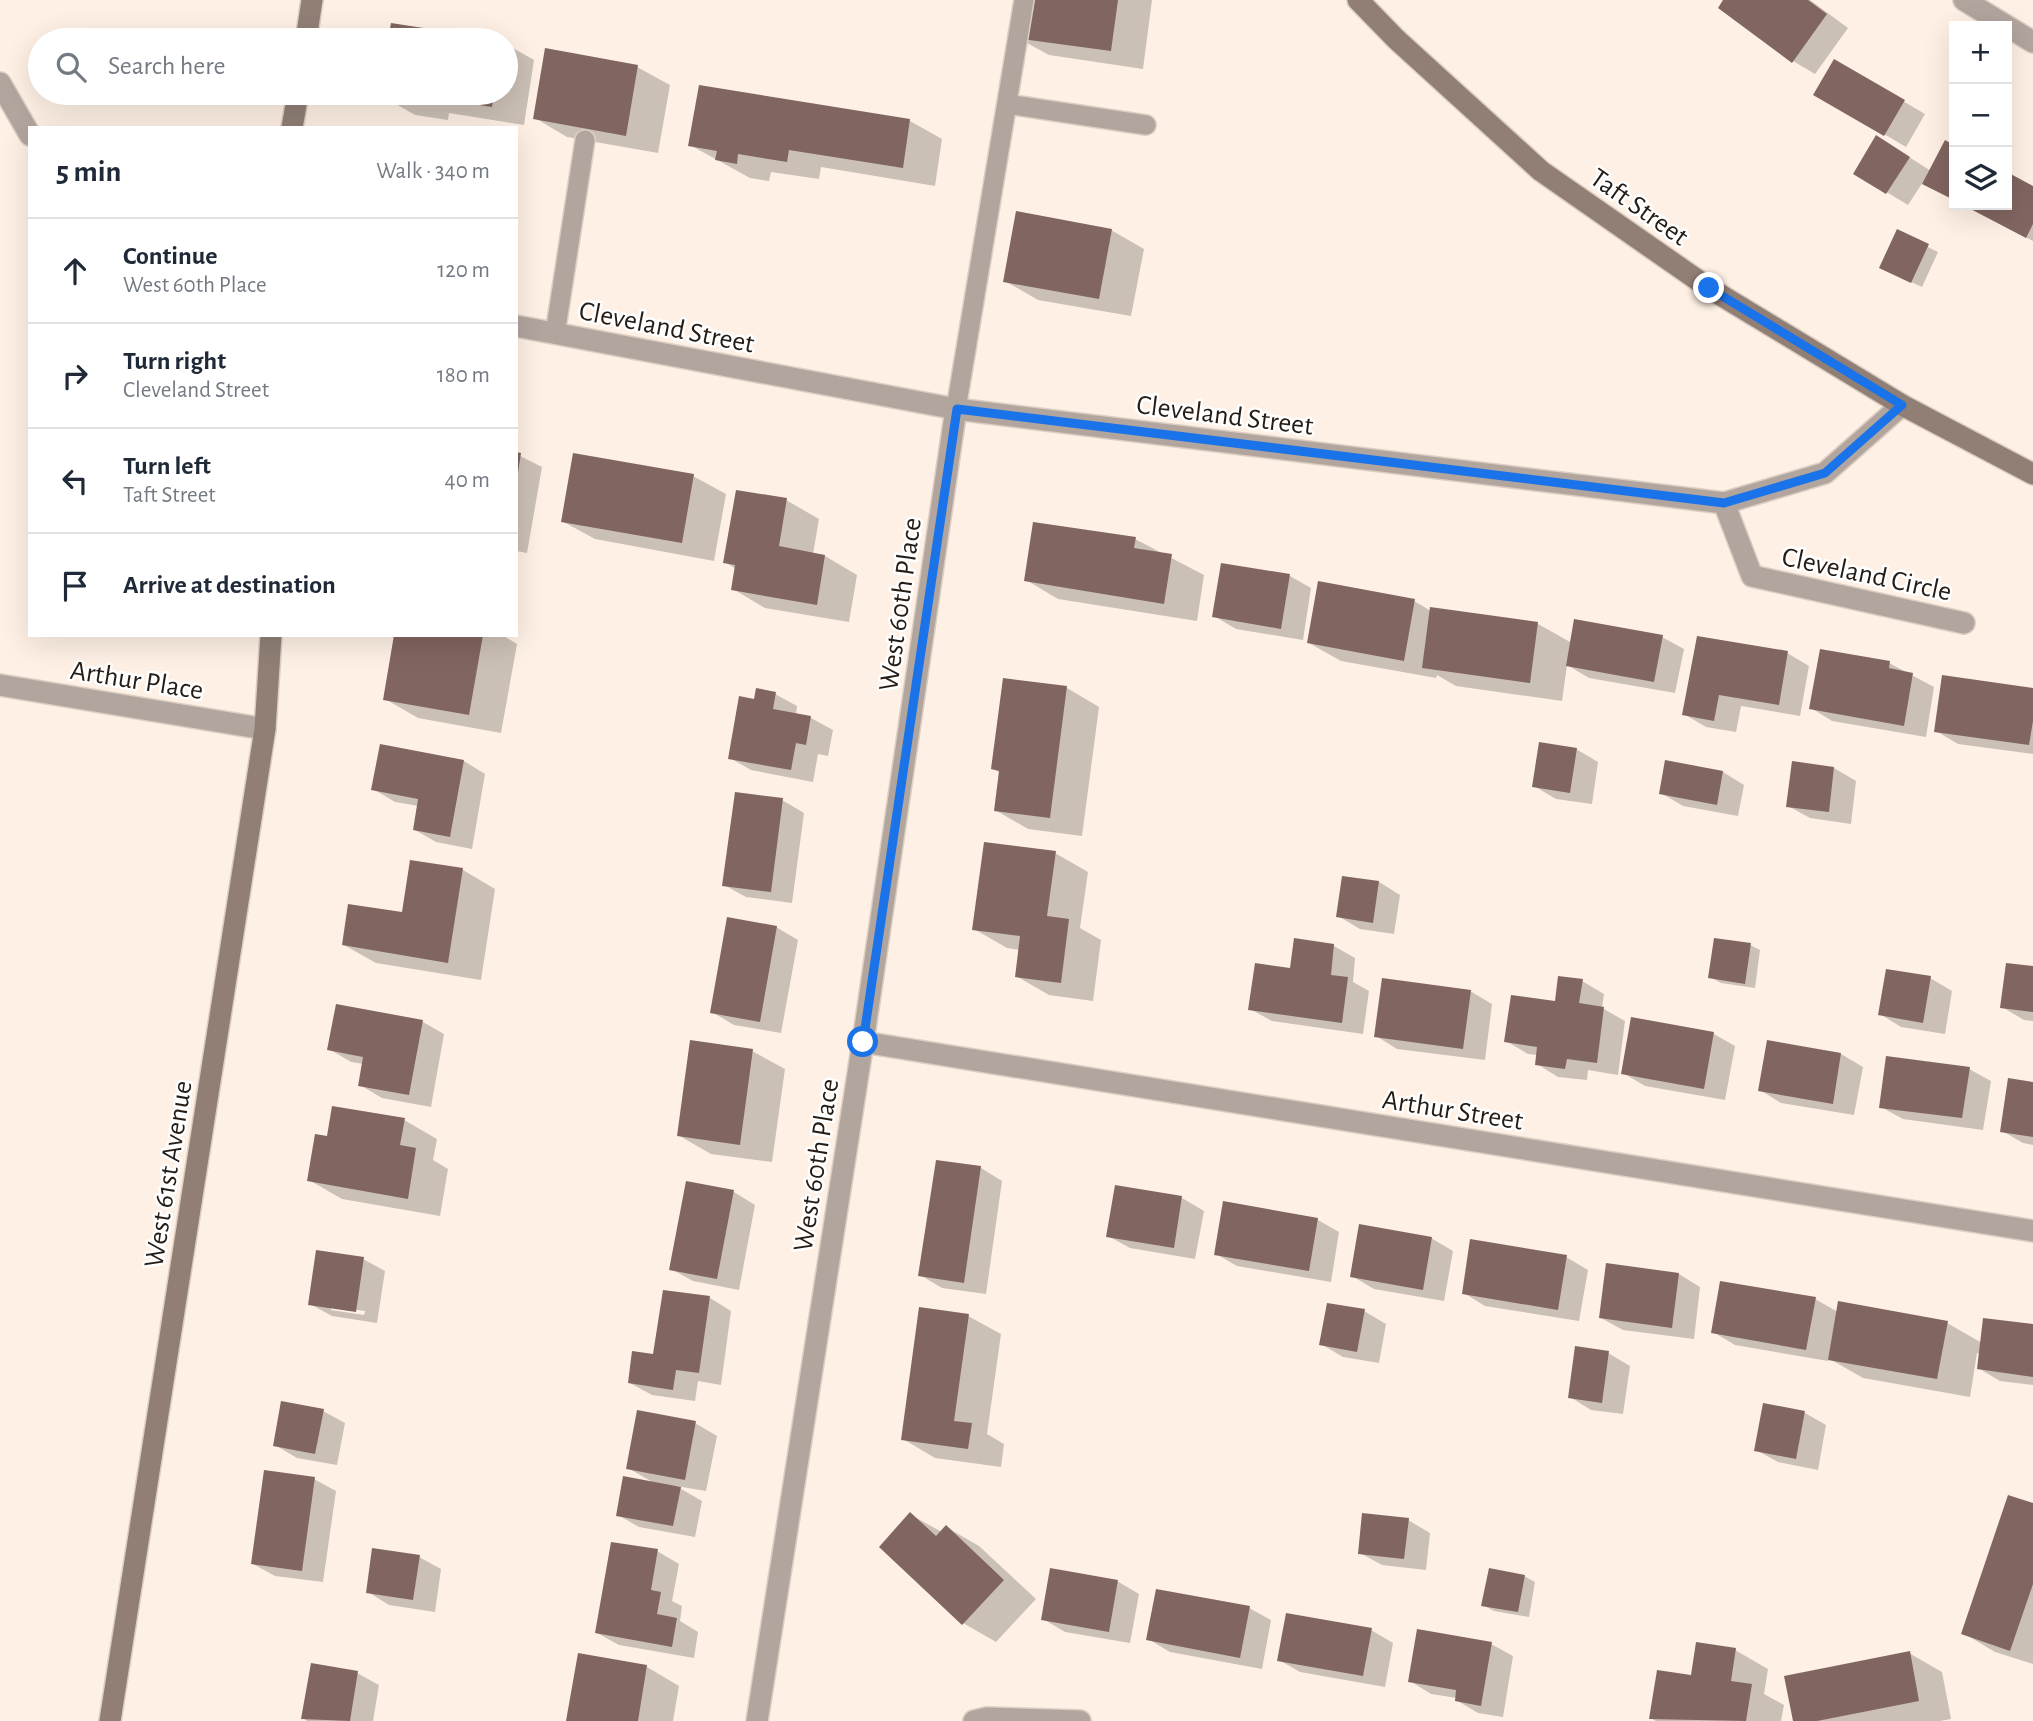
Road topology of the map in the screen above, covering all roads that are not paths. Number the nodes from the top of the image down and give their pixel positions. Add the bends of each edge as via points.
1 (312, 0) edge
2 (1024, 0) edge
3 (1358, 0) edge
4 (1964, 0) edge
5 (308, 28) edge
6 (2033, 42) edge
7 (0, 83) edge
8 (1007, 104) junction
9 (296, 105) edge
10 (1146, 125) dead end
11 (292, 126) edge
12 (28, 132) edge
13 (585, 140) dead end
14 (518, 326) edge
15 (555, 334) junction
16 (1902, 405) junction
17 (957, 409) junction
18 (2033, 474) edge
19 (1724, 503) junction
20 (1964, 623) dead end
21 (271, 637) edge
22 (0, 685) edge
23 (265, 729) junction
24 (863, 1042) junction
25 (2033, 1231) edge
26 (110, 1721) edge
27 (757, 1721) edge
28 (975, 1721) edge
29 (1080, 1721) edge

1 - 5 main road
2 - 8 lane
3 - 16 main road, Taft Street via 1541,171 1709,288
4 - 6 street
7 - 12 street
8 - 10 lane
8 - 17 lane
9 - 11 main road
13 - 15 lane
14 - 15 street, Cleveland Street
15 - 17 street, Cleveland Street
16 - 18 main road, Taft Street
16 - 19 street, Cleveland Street via 1825,473
17 - 19 street, Cleveland Street
17 - 24 street, West 60th Place
19 - 20 street, Cleveland Circle via 1752,576
21 - 23 main road, West 61st Avenue
22 - 23 street, Arthur Place
23 - 26 main road, West 61st Avenue
24 - 25 street, Arthur Street
24 - 27 street, West 60th Place
28 - 29 street

